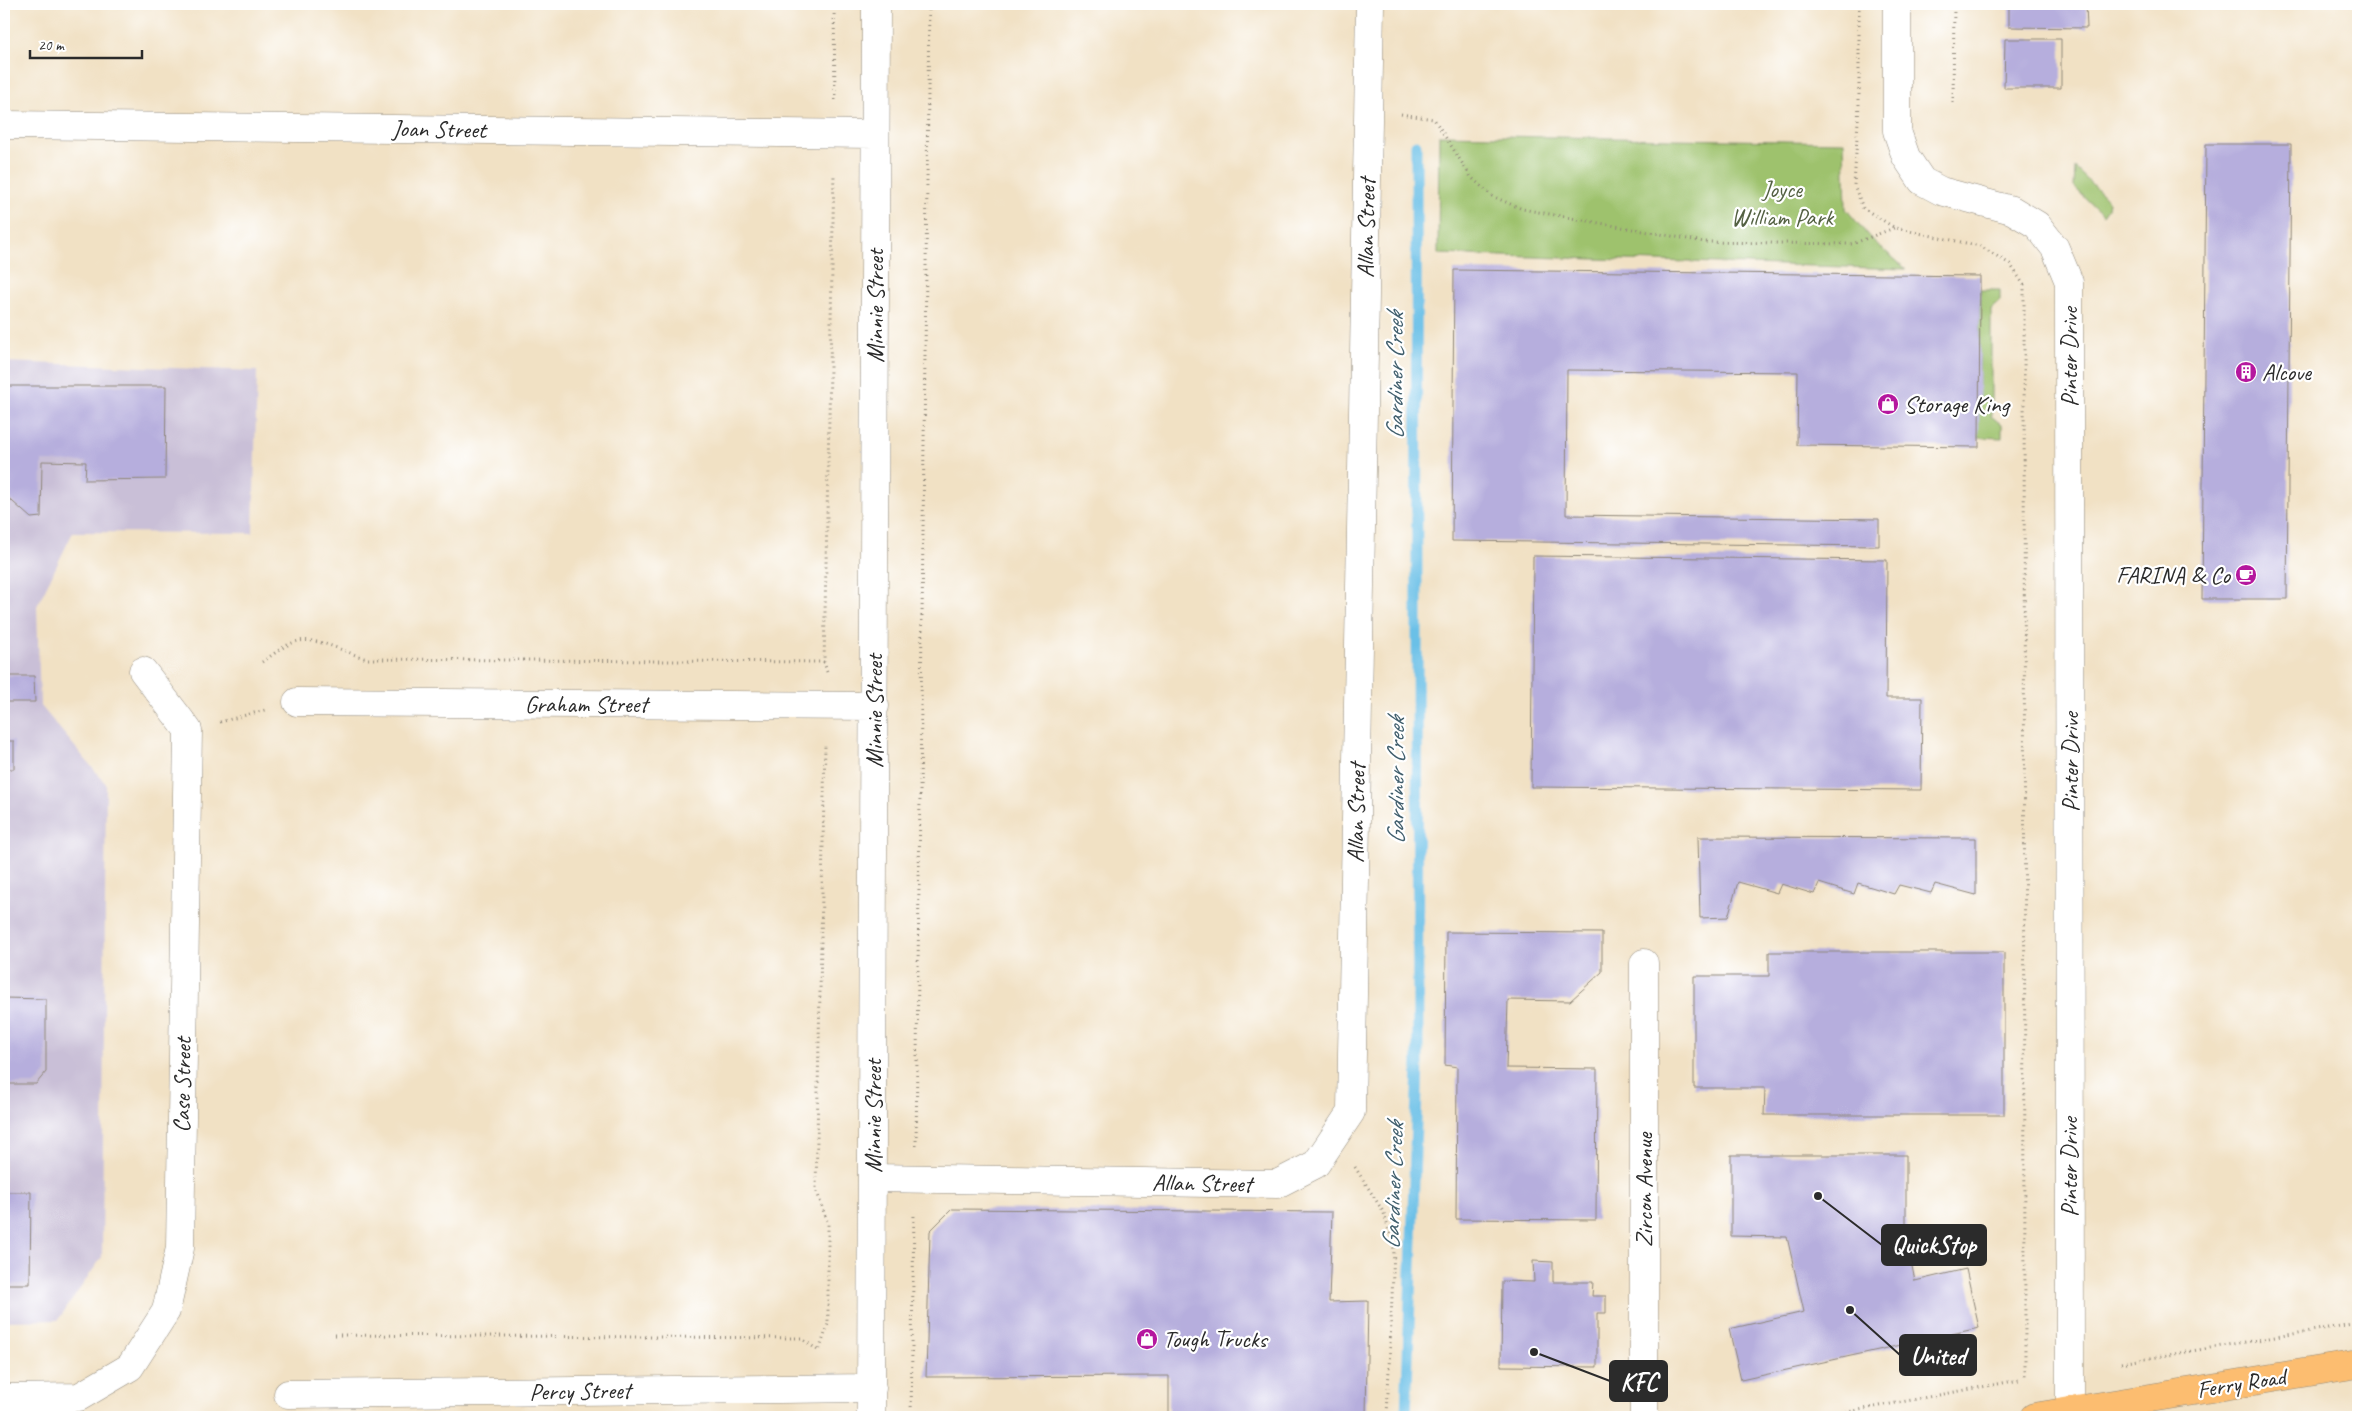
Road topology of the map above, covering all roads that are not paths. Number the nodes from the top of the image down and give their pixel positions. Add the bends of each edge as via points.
1 (876, 4) edge
2 (1370, 4) edge
3 (1897, 4) edge
4 (4, 125) edge
5 (875, 134) junction
6 (143, 671) dead end
7 (297, 702) road end
8 (875, 706) junction
9 (1644, 963) dead end
10 (872, 1178) junction
11 (2358, 1364) edge
12 (872, 1388) junction
13 (288, 1394) dead end
14 (4, 1398) edge
15 (2070, 1411) junction
16 (871, 1417) edge
17 (1644, 1417) edge
18 (2034, 1417) edge

1 - 5 street, Minnie Street
2 - 10 street, Allan Street via 1350,1112 1316,1164 1277,1184
3 - 15 street, Pinter Drive via 1897,131 1906,157 1922,181 1940,190 2012,210 2037,225 2055,248 2069,282
4 - 5 street, Joan Street
5 - 8 street, Minnie Street
6 - 14 street, Case Street via 188,730 180,1248 166,1311 130,1367 79,1396
7 - 8 street, Graham Street
8 - 10 street, Minnie Street
9 - 17 street, Zircon Avenue
10 - 12 street, Minnie Street
11 - 15 main road, Ferry Road
12 - 13 street, Percy Street
12 - 16 street, Minnie Street
15 - 18 main road, Ferry Road

